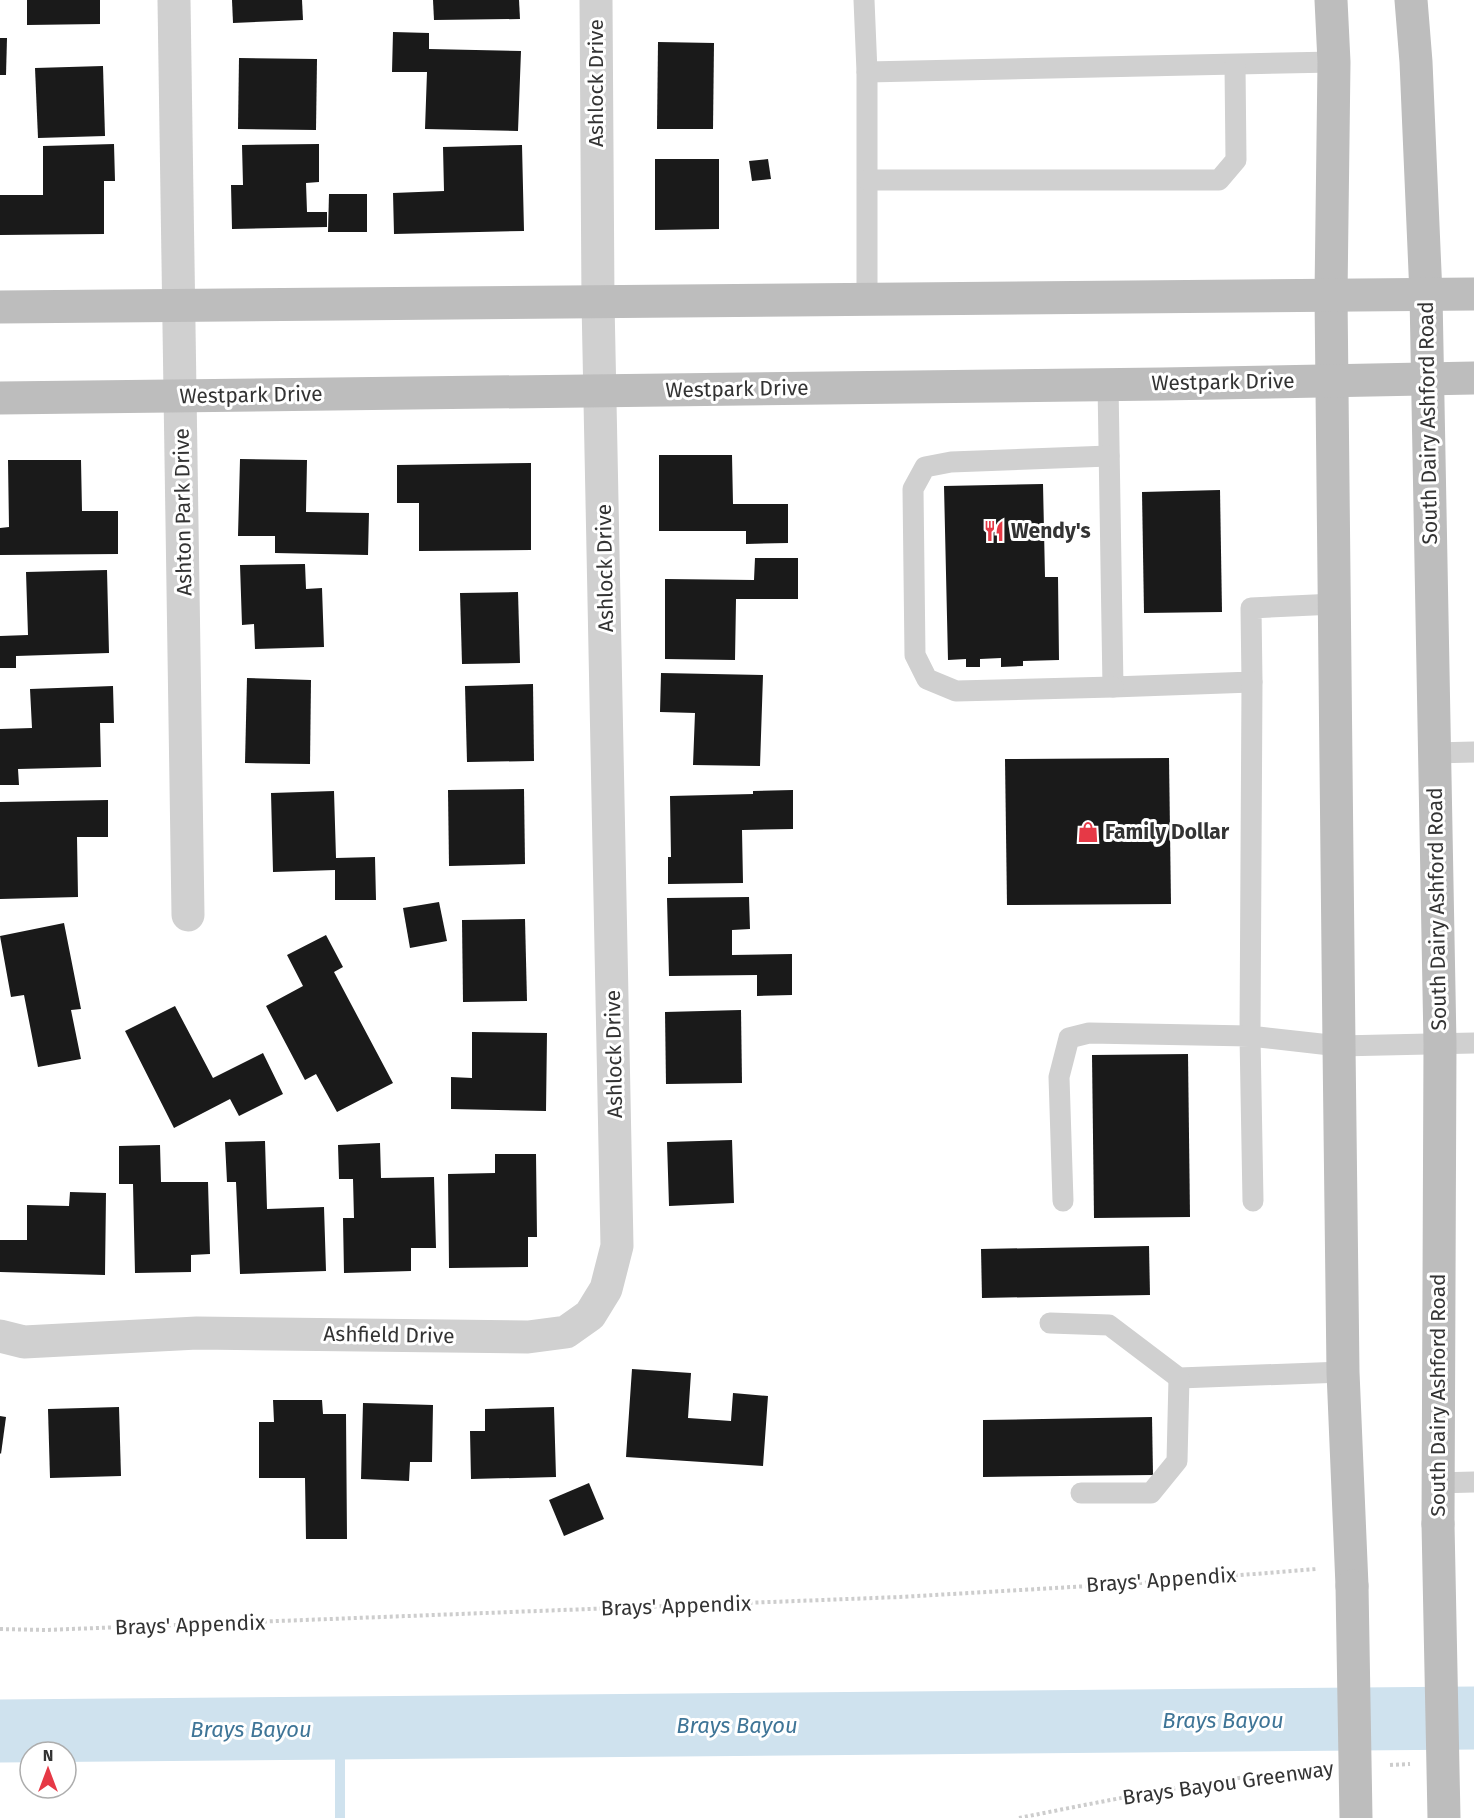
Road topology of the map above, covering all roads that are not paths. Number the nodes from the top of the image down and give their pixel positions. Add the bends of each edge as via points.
1 (174, 0) edge
2 (596, 0) edge
3 (864, 0) edge
4 (1331, 0) edge
5 (1411, 0) edge
6 (1334, 62) junction
7 (1235, 65) junction
8 (867, 72) junction
9 (868, 180) junction
10 (1474, 294) edge
11 (1331, 295) junction
12 (1426, 295) junction
13 (867, 299) junction
14 (598, 302) junction
15 (179, 306) junction
16 (0, 307) edge
17 (1427, 377) junction
18 (1474, 378) edge
19 (1333, 380) junction
20 (1108, 384) junction
21 (601, 391) junction
22 (181, 396) junction
23 (0, 398) edge
24 (1108, 456) junction
25 (1335, 604) junction
26 (1252, 682) junction
27 (1113, 687) junction
28 (1474, 752) edge
29 (1433, 753) junction
30 (188, 915) dead end
31 (1250, 1036) junction
32 (1474, 1043) edge
33 (1440, 1044) junction
34 (1339, 1046) junction
35 (616, 1137) joint
36 (1063, 1201) dead end
37 (1253, 1201) dead end
38 (1050, 1323) dead end
39 (0, 1336) edge
40 (1343, 1372) junction
41 (1179, 1378) junction
42 (1474, 1482) edge
43 (1437, 1483) junction
44 (1081, 1493) dead end
45 (1356, 1818) edge
46 (1444, 1818) edge

1 - 15 street, Ashton Park Drive
2 - 14 street, Ashlock Drive
3 - 8 lane
4 - 6 main road
5 - 12 main road, South Dairy Ashford Road
6 - 7 lane
6 - 11 main road
7 - 8 lane
7 - 9 lane via 1236,160 1218,180
8 - 9 lane
9 - 13 lane
10 - 12 main road
11 - 12 main road
11 - 13 main road
11 - 19 main road
12 - 17 main road, South Dairy Ashford Road
13 - 14 main road
14 - 15 main road
14 - 21 street, Ashlock Drive
15 - 16 main road
15 - 22 street, Ashton Park Drive
17 - 18 main road, Westpark Drive
17 - 19 main road, Westpark Drive
17 - 29 main road, South Dairy Ashford Road
19 - 20 main road, Westpark Drive
19 - 25 main road
20 - 21 main road, Westpark Drive
20 - 24 lane
21 - 22 main road, Westpark Drive
21 - 35 street, Ashlock Drive
22 - 23 main road, Westpark Drive
22 - 30 street, Ashton Park Drive
24 - 27 lane
24 - 27 lane via 951,462 925,467 912,489 915,654 927,679 956,691
25 - 26 lane via 1251,608
25 - 34 main road
26 - 27 lane
26 - 31 lane
28 - 29 lane
29 - 33 main road, South Dairy Ashford Road
31 - 34 lane
31 - 36 lane via 1089,1033 1069,1038 1059,1077
31 - 37 lane
32 - 33 lane
33 - 34 lane
33 - 43 main road, South Dairy Ashford Road
34 - 40 main road
35 - 39 street, Ashfield Drive via 617,1246 606,1289 590,1315 566,1332 528,1337 197,1333 24,1342
38 - 41 lane via 1109,1324
40 - 41 lane
40 - 45 main road, bridge via 1352,1576
41 - 44 lane via 1177,1461 1151,1493
42 - 43 lane
43 - 46 main road, South Dairy Ashford Road, bridge

